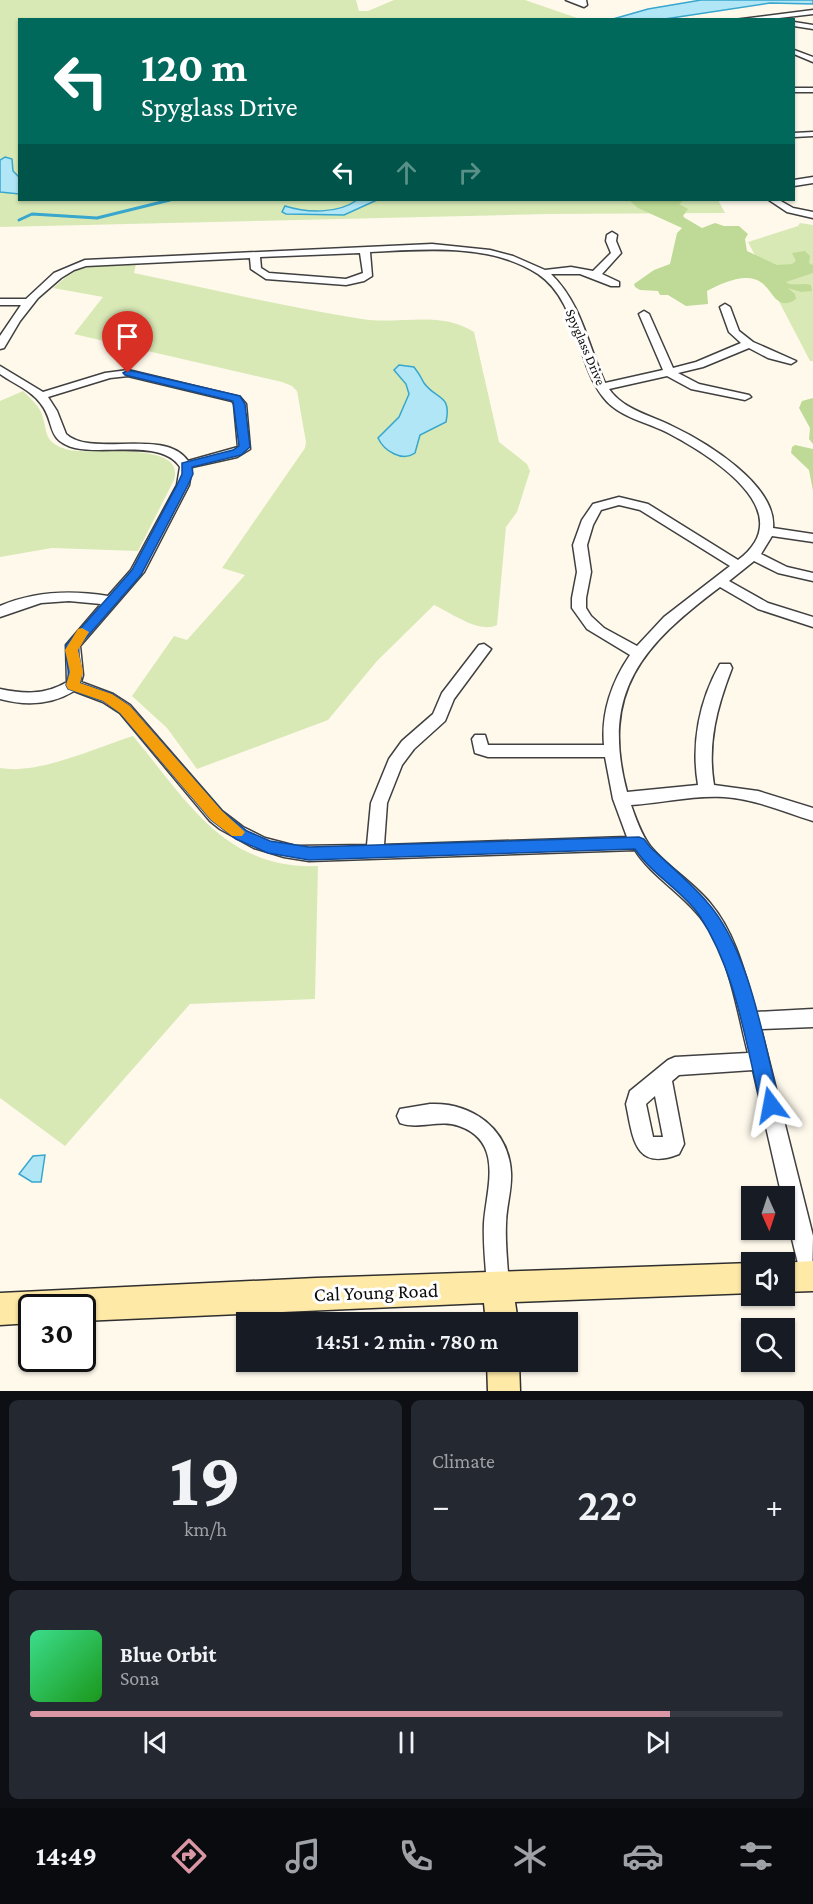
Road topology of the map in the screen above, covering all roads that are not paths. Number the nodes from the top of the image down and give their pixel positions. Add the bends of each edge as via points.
1 (569, 0) edge
2 (584, 3) edge
3 (813, 12) edge
4 (768, 15) junction
5 (749, 18) edge
6 (773, 18) edge
7 (795, 24) edge
8 (813, 27) edge
9 (797, 52) dead end
10 (813, 60) edge
11 (795, 90) edge
12 (813, 90) edge
13 (813, 134) edge
14 (795, 135) edge
15 (813, 180) edge
16 (795, 183) edge
17 (776, 201) edge
18 (813, 215) edge
19 (612, 235) dead end
20 (365, 250) junction
21 (255, 255) junction
22 (543, 273) junction
23 (596, 274) junction
24 (615, 284) dead end
25 (0, 302) edge
26 (29, 302) junction
27 (725, 307) dead end
28 (644, 314) dead end
29 (749, 344) junction
30 (0, 346) edge
31 (791, 361) dead end
32 (0, 369) edge
33 (669, 372) junction
34 (602, 387) junction
35 (41, 396) junction
36 (745, 397) dead end
37 (186, 465) junction
38 (769, 531) junction
39 (813, 538) edge
40 (753, 555) junction
41 (739, 567) junction
42 (813, 577) edge
43 (719, 581) junction
44 (112, 601) junction
45 (0, 612) edge
46 (813, 622) edge
47 (484, 649) dead end
48 (638, 653) junction
49 (725, 668) dead end
50 (73, 685) junction
51 (0, 694) edge
52 (480, 739) dead end
53 (611, 752) junction
54 (707, 790) junction
55 (621, 799) junction
56 (813, 815) edge
57 (639, 843) junction
58 (375, 852) junction
59 (813, 1018) edge
60 (749, 1021) junction
61 (760, 1061) junction
62 (661, 1077) dead end
63 (407, 1116) dead end
64 (813, 1276) edge
65 (795, 1277) edge
66 (741, 1278) edge
67 (498, 1288) junction
68 (0, 1309) edge
69 (500, 1312) edge
70 (503, 1372) edge
71 (504, 1391) edge

1 - 2 street
3 - 4 street
4 - 5 street
4 - 6 street
7 - 8 street
9 - 10 street
11 - 12 street
13 - 14 street
15 - 16 street
17 - 18 street via 790,210
19 - 23 street via 616,253
20 - 21 street, Spyglass Drive
20 - 21 street via 368,274 346,282 266,276 256,269
20 - 22 street, Spyglass Drive via 471,250 508,257
21 - 26 street, Spyglass Drive via 85,262 59,274
22 - 23 street via 563,270
22 - 34 street, Spyglass Drive via 558,286 568,304
23 - 24 street
25 - 26 street
26 - 30 street, Spyglass Drive
27 - 29 street via 734,332
28 - 33 street
29 - 31 street
29 - 33 street via 710,361
32 - 35 street
33 - 34 street
33 - 36 street via 696,387
34 - 38 street, Spyglass Drive via 621,407 691,441 737,474 761,502
35 - 37 street via 52,410 58,433 70,443 161,449 175,454
35 - 37 street via 128,373 236,399 240,404 243,449
37 - 44 street via 183,485 140,567
38 - 39 street
38 - 40 street via 765,543
40 - 41 street
40 - 42 street via 783,570
41 - 43 street
41 - 48 street via 644,507 619,501 597,507 580,547 584,569 580,610 606,636
43 - 46 street via 763,606
43 - 48 street via 664,624
44 - 45 street via 76,595 50,596
44 - 50 street via 73,645
47 - 58 street via 447,697 440,717 408,745 395,763 379,803
48 - 53 street via 617,697
49 - 54 street via 703,730
50 - 51 street via 59,694 40,698
50 - 58 street via 125,709 216,816 242,835 268,847 296,853
52 - 53 street via 481,749 488,751
53 - 55 street
54 - 55 street
54 - 56 street via 755,796
55 - 57 street
57 - 58 street
57 - 60 street via 712,921 731,956
59 - 60 street
60 - 61 street
61 - 62 street via 675,1066
61 - 64 street
63 - 67 street via 460,1117 475,1124 492,1141 500,1167 495,1231
64 - 65 main road
66 - 67 main road, Cal Young Road
67 - 68 main road, Cal Young Road
67 - 69 main road
70 - 71 main road

